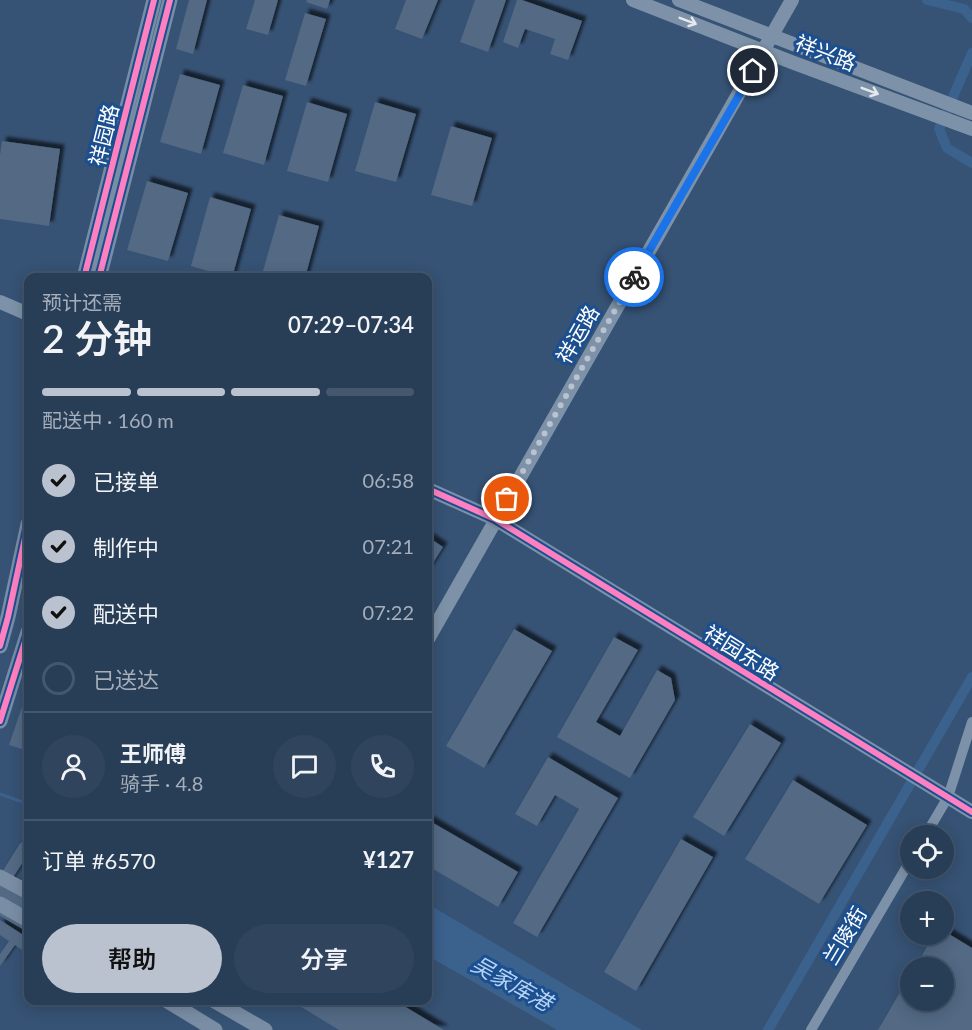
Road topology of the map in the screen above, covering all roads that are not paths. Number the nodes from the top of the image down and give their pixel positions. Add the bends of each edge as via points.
1 (154, 0) edge
2 (170, 0) edge
3 (633, 0) edge
4 (679, 0) edge
5 (792, 0) edge
6 (772, 36) junction
7 (764, 51) junction
8 (972, 113) edge
9 (972, 129) edge
10 (85, 273) edge
11 (100, 273) edge
12 (0, 302) edge
13 (24, 312) edge
14 (432, 491) edge
15 (495, 519) junction
16 (24, 543) edge
17 (432, 632) edge
18 (24, 645) edge
19 (0, 646) edge
20 (0, 721) edge
21 (972, 722) edge
22 (948, 797) junction
23 (972, 812) edge
24 (931, 825) edge
25 (0, 876) edge
26 (900, 878) edge
27 (24, 890) edge
28 (0, 904) edge
29 (24, 918) edge
30 (174, 1005) edge
31 (224, 1005) edge
32 (208, 1028) edge
33 (265, 1030) edge
34 (811, 1030) edge

1 - 10 main road, 祥园路
2 - 11 main road, 祥园路
3 -> 7 street, 祥兴路
4 - 6 street, 祥兴路
5 - 6 street, 祥运路
6 - 7 street, 祥运路
6 - 8 street, 祥兴路
7 -> 9 street, 祥兴路
7 - 15 street, 祥运路
12 - 13 street
14 - 15 street, 祥园东路
15 - 17 street, 祥运路
15 - 22 street, 祥园东路
16 - 19 main road
18 - 20 main road
21 - 22 street
22 - 23 street, 祥园东路
22 - 24 street
25 - 27 main road
26 - 34 street, 兰陵街
28 - 29 main road
30 - 32 main road
31 - 33 main road

